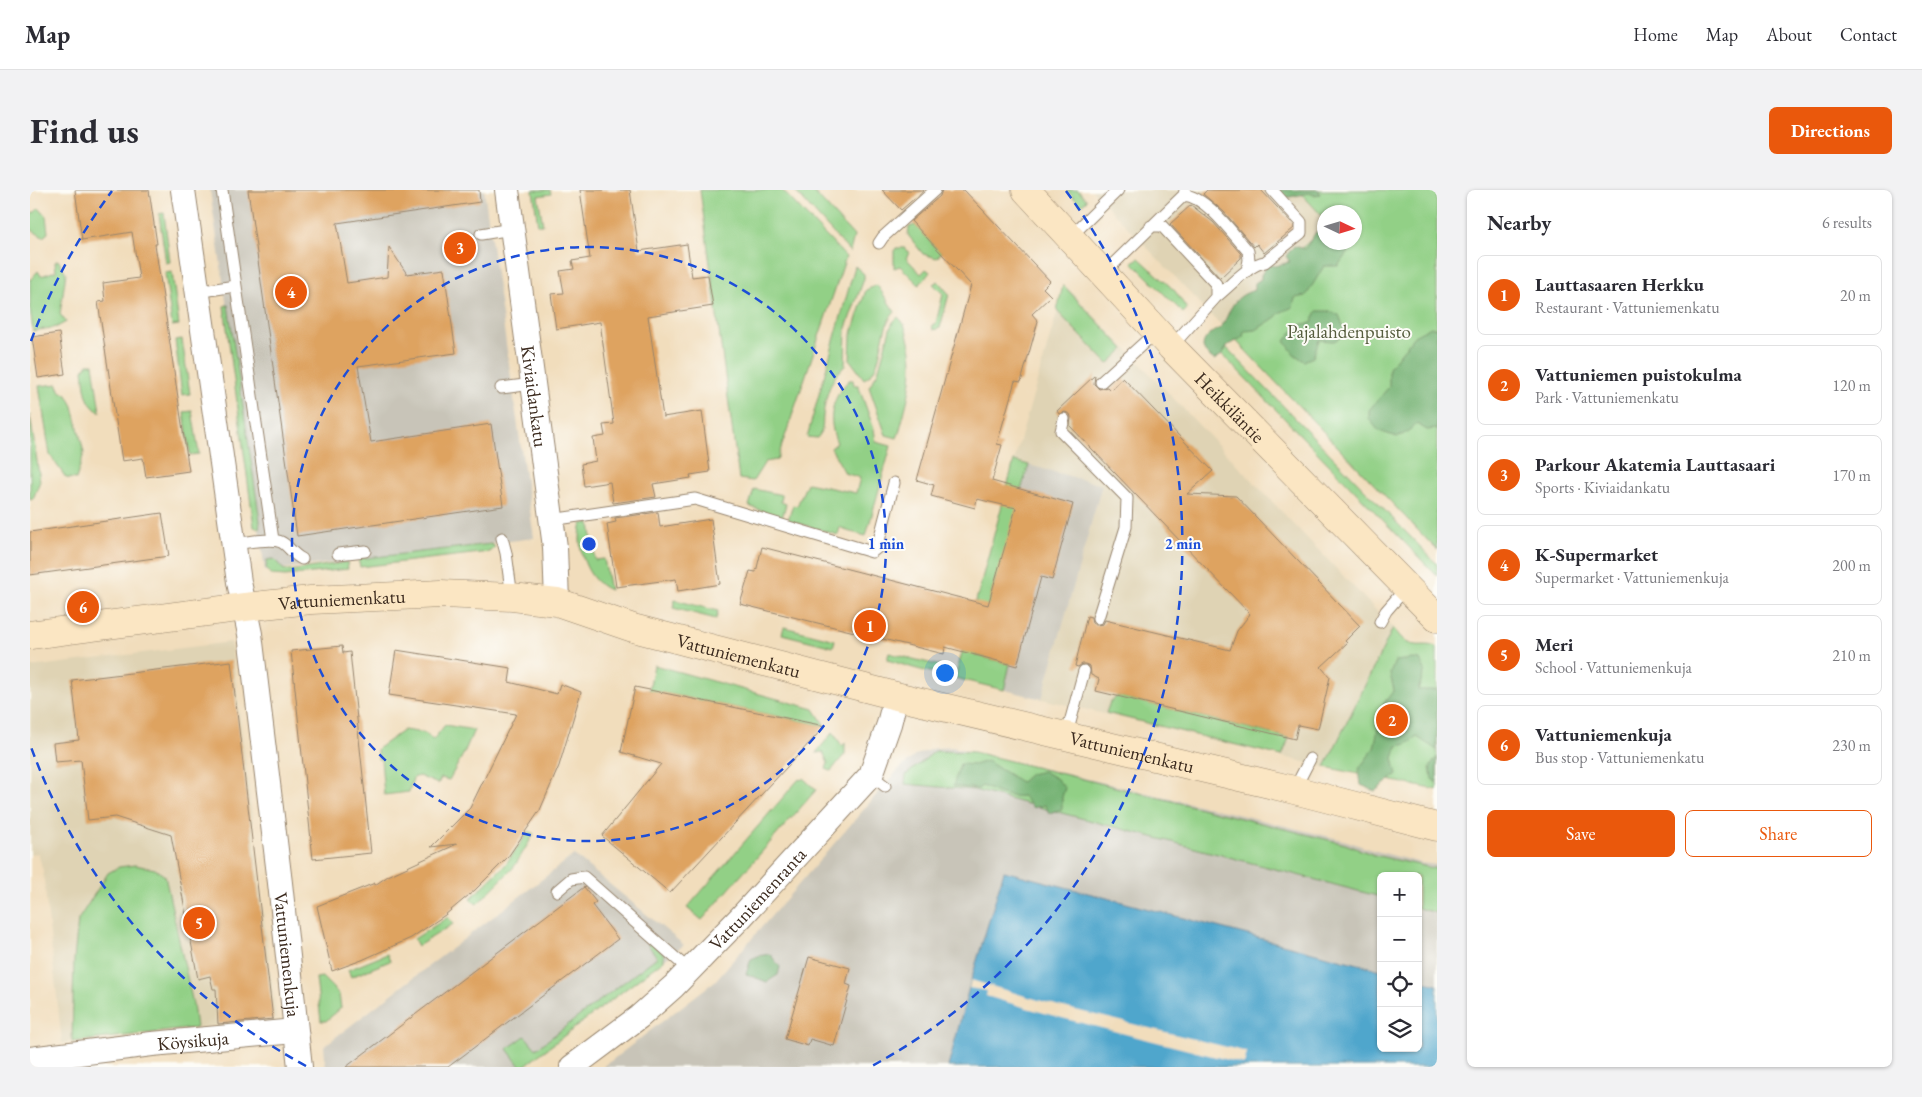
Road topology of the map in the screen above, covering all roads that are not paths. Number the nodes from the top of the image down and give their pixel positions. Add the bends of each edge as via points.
1 (183, 190) edge
2 (222, 190) edge
3 (507, 190) edge
4 (935, 190) edge
5 (1026, 190) edge
6 (1118, 190) edge
7 (1272, 190) edge
8 (1184, 192) edge
9 (1151, 226) junction
10 (512, 229) junction
11 (481, 234) dead end
12 (1070, 237) junction
13 (879, 243) dead end
14 (1247, 271) junction
15 (1104, 273) junction
16 (235, 286) junction
17 (197, 292) junction
18 (1216, 298) junction
19 (1164, 339) junction
20 (1101, 382) dead end
21 (533, 384) junction
22 (501, 388) dead end
23 (1064, 419) dead end
24 (894, 483) dead end
25 (551, 520) junction
26 (502, 538) dead end
27 (273, 540) junction
28 (233, 544) junction
29 (365, 551) dead end
30 (338, 554) dead end
31 (302, 559) dead end
32 (1406, 588) junction
33 (512, 597) junction
34 (557, 602) junction
35 (245, 607) junction
36 (1098, 618) dead end
37 (1437, 618) edge
38 (1380, 622) dead end
39 (30, 635) edge
40 (1084, 671) dead end
41 (896, 696) junction
42 (1066, 737) junction
43 (1310, 759) dead end
44 (1294, 790) junction
45 (1437, 827) edge
46 (557, 890) dead end
47 (689, 970) junction
48 (296, 1031) junction
49 (30, 1059) edge
50 (300, 1067) edge
51 (572, 1067) edge

1 - 17 street, Vattuniemenkuja
2 - 16 lane
3 - 10 street, Kiviaidankatu
4 - 13 lane
5 - 12 street, Heikkiläntie
6 - 12 lane
7 - 14 lane via 1301,222 1300,233 1265,262
8 - 9 lane
8 - 14 lane via 1204,203 1248,251
9 - 15 lane
9 - 18 lane via 1162,226 1216,284
10 - 11 lane
10 - 21 street, Kiviaidankatu
12 - 15 street, Heikkiläntie
14 - 18 lane
15 - 19 street, Heikkiläntie
16 - 17 lane
16 - 27 lane
17 - 28 street, Vattuniemenkuja
18 - 19 lane
19 - 20 lane
19 - 32 street, Heikkiläntie
21 - 22 lane
21 - 25 street, Kiviaidankatu
23 - 36 lane via 1061,430 1127,498 1126,527
24 - 25 lane via 878,548 872,552 695,499
25 - 34 street, Kiviaidankatu
26 - 33 lane
27 - 28 lane
27 - 31 lane via 282,542
28 - 35 street, Vattuniemenkuja
29 - 30 lane
32 - 37 street, Heikkiläntie
32 - 38 lane
33 - 34 street, Vattuniemenkatu
33 - 35 street, Vattuniemenkatu via 441,594 311,600
34 - 41 street, Vattuniemenkatu via 633,628
35 - 39 street, Vattuniemenkatu
35 - 48 street, Vattuniemenkuja
40 - 42 lane
41 - 42 street, Vattuniemenkatu
41 - 47 street, Vattuniemenranta via 878,781
42 - 44 street, Vattuniemenkatu
43 - 44 lane
44 - 45 street, Vattuniemenkatu
46 - 47 lane via 572,879 584,877
47 - 51 street, Vattuniemenranta via 639,1017
48 - 49 street, Köysikuja
48 - 50 street, Vattuniemenkuja

